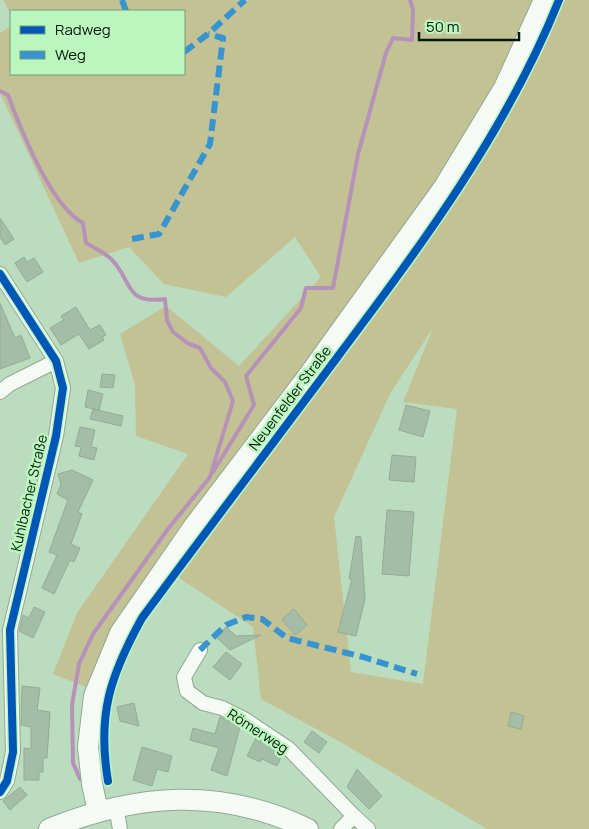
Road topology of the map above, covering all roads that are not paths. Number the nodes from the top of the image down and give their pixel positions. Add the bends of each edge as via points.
1 (544, 0) edge
2 (0, 274) edge
3 (56, 361) junction
4 (0, 392) edge
5 (200, 650) dead end
6 (0, 792) edge
7 (107, 809) junction
8 (354, 816) junction
9 (49, 829) edge
10 (120, 829) edge
11 (308, 829) edge
12 (340, 829) edge
13 (368, 829) edge

1 - 7 main road, Neuenfelder Straße via 504,88 444,187 305,380 194,526 120,633 94,696 88,747 92,784
2 - 3 street, Kuhlbacher Straße
3 - 4 street
3 - 6 street, Kuhlbacher Straße via 63,388 56,436 10,630 14,752 7,782
5 - 8 street, Römerweg via 184,677 187,691 203,703 244,719 289,749
7 - 9 main road
7 - 10 street
7 - 11 main road via 176,799 233,802 263,810
8 - 12 street
8 - 13 street

